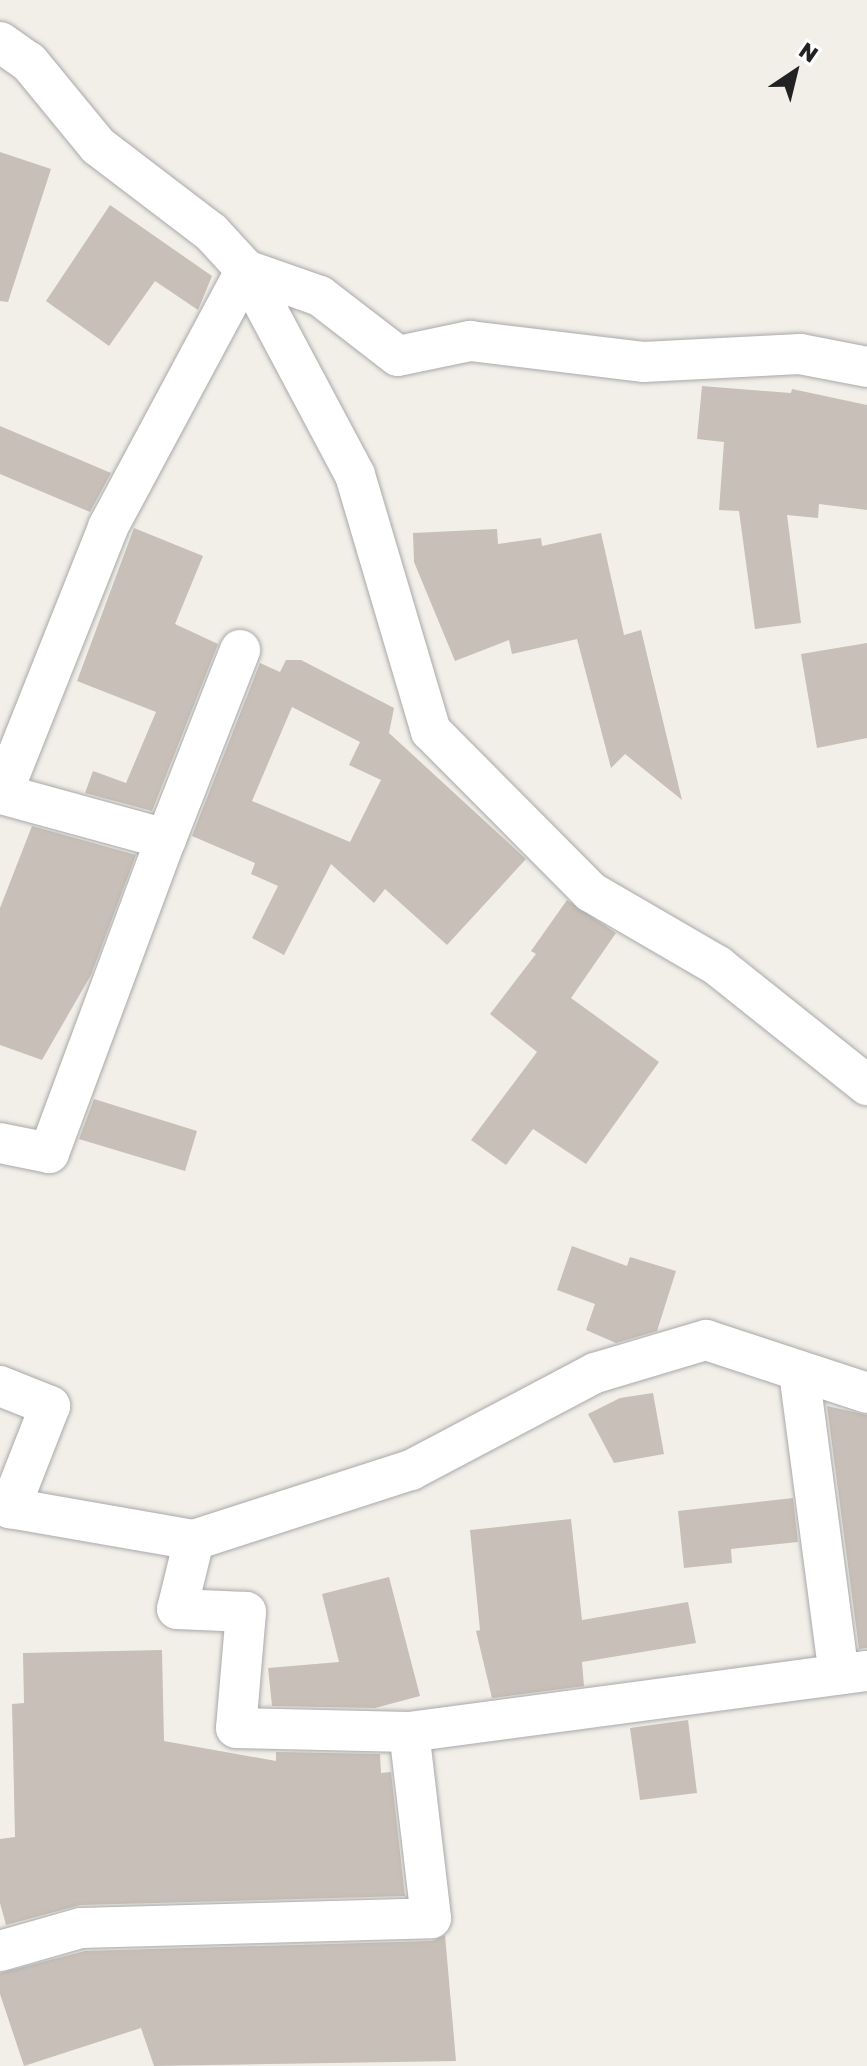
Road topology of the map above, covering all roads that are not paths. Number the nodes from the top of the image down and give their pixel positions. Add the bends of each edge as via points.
1 (0, 42) edge
2 (246, 270) junction
3 (867, 367) edge
4 (240, 650) dead end
5 (166, 839) junction
6 (867, 1085) edge
7 (0, 1143) edge
8 (799, 1372) junction
9 (0, 1386) edge
10 (867, 1393) edge
11 (194, 1540) junction
12 (853, 1672) edge
13 (409, 1732) junction
14 (0, 1951) edge

1 - 2 street via 29,62 98,146 211,232
2 - 3 street via 320,296 398,356 470,341 643,362 800,354
2 - 5 street via 108,527 2,794
2 - 6 street via 355,475 431,731 591,892 718,966
4 - 5 street
5 - 7 street via 49,1153
8 - 10 street
8 - 11 street via 706,1340 595,1373 411,1470
8 - 12 street
9 - 11 street via 50,1406 10,1508
11 - 13 street via 177,1609 246,1612 236,1728
12 - 13 street
13 - 14 street via 431,1918 81,1928

